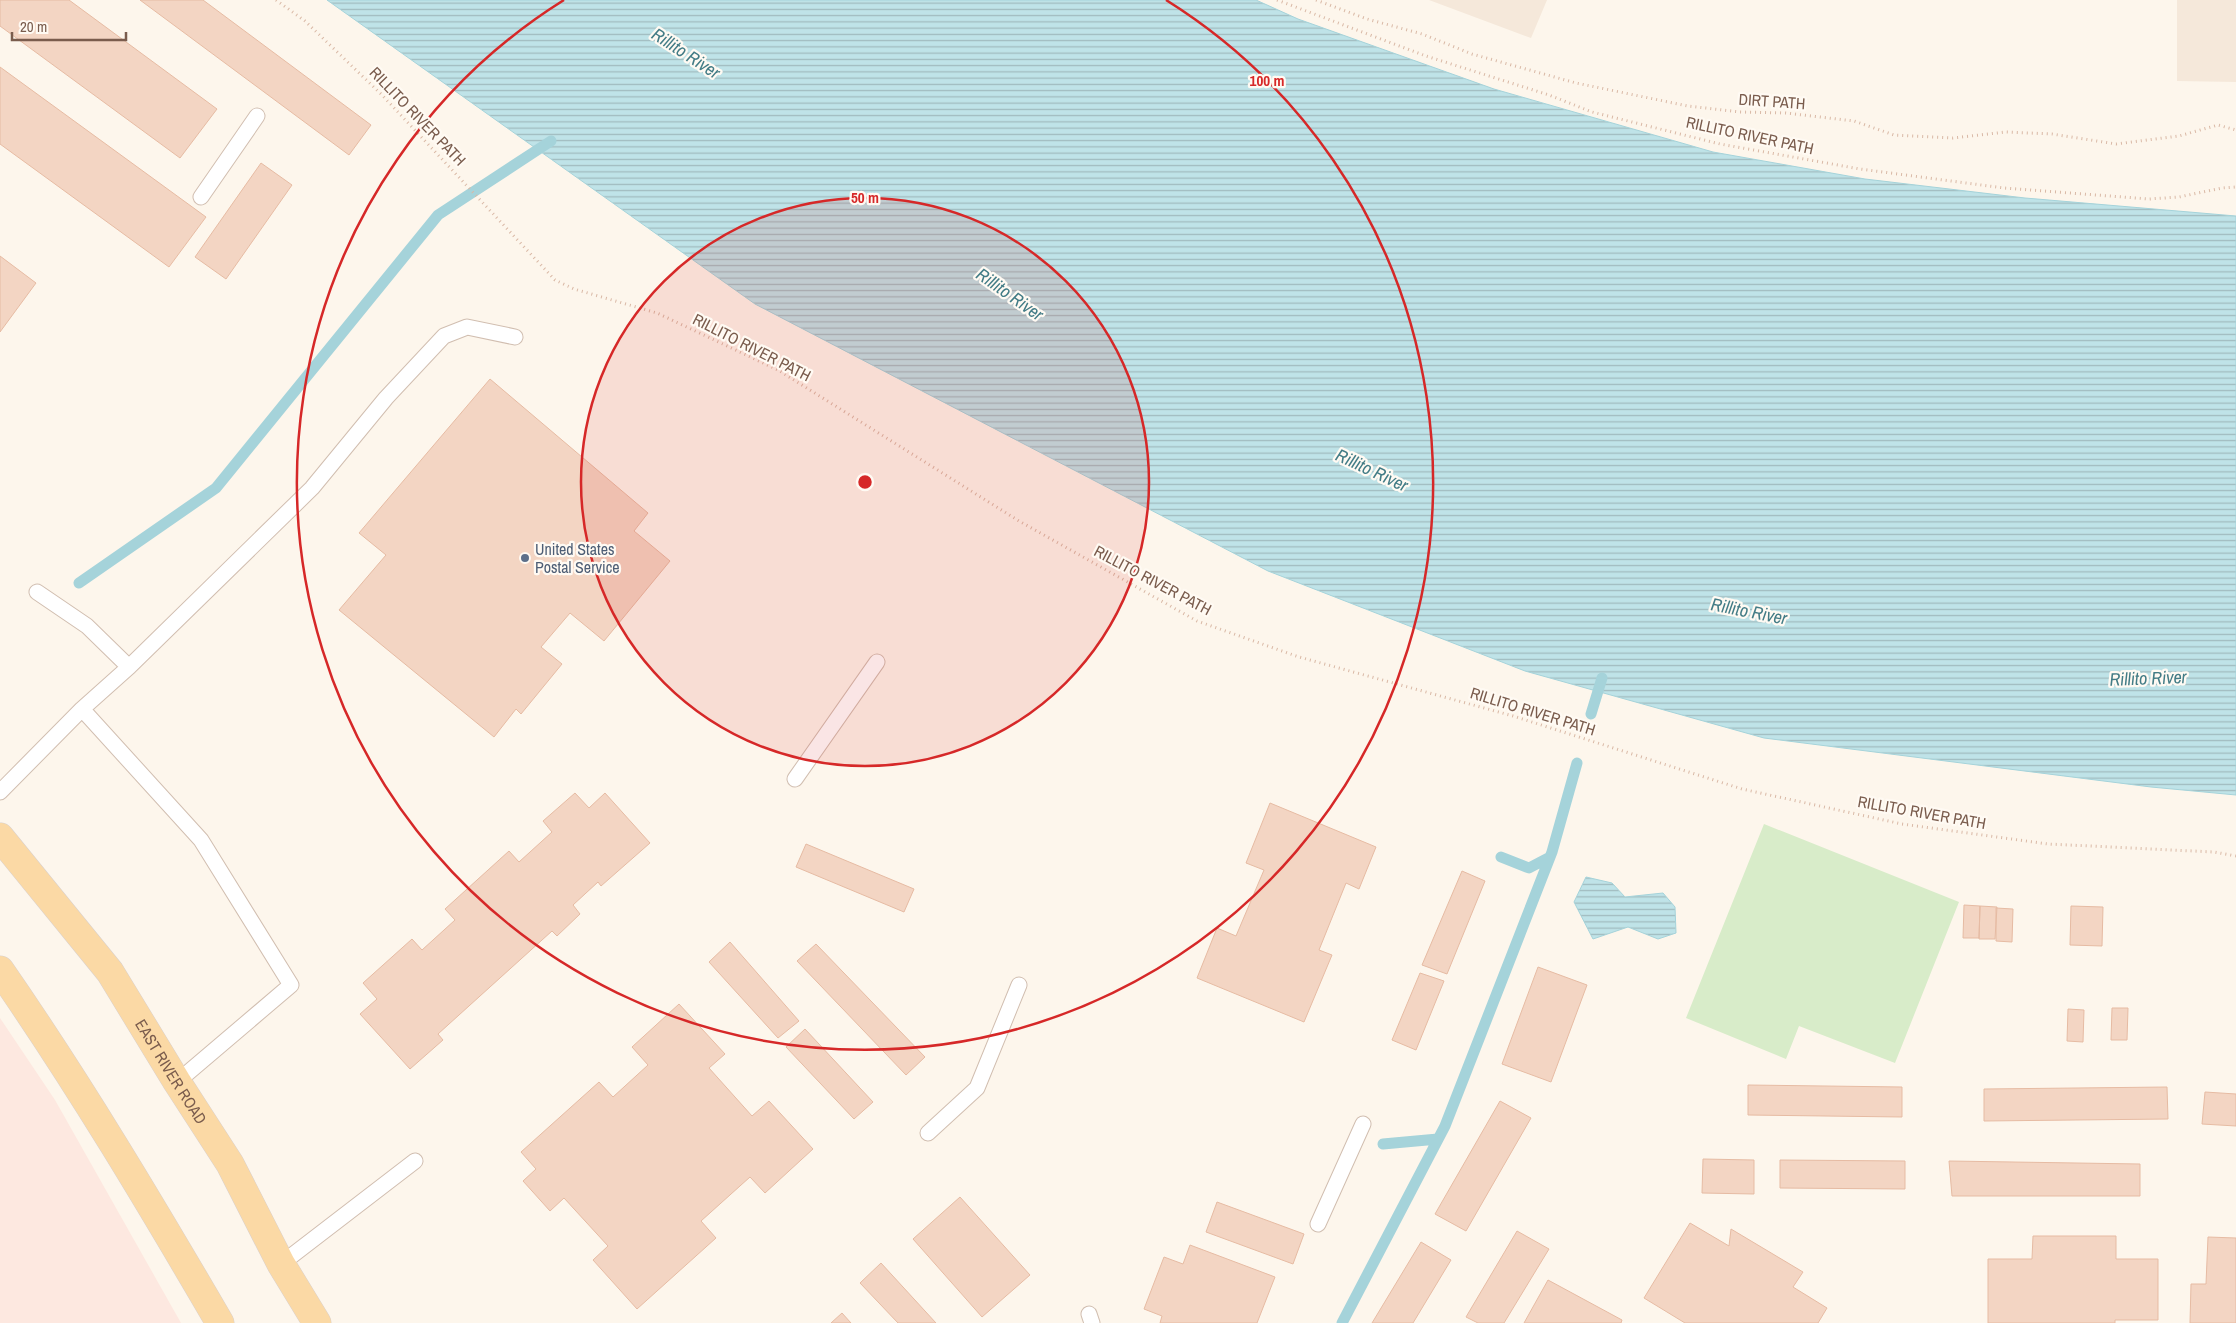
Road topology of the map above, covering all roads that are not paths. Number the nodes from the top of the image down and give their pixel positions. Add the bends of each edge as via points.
1 (256, 116) dead end
2 (201, 196) dead end
3 (515, 338) dead end
4 (37, 592) dead end
5 (877, 662) dead end
6 (129, 667) junction
7 (82, 709) junction
8 (795, 779) dead end
9 (0, 792) edge
10 (0, 837) edge
11 (0, 970) edge
12 (1019, 985) dead end
13 (176, 1082) junction
14 (1363, 1124) dead end
15 (928, 1133) dead end
16 (415, 1161) dead end
17 (1318, 1224) dead end
18 (282, 1264) junction
19 (220, 1323) edge
20 (317, 1323) edge

1 - 2 lane
3 - 6 lane via 467,327 444,336 386,398 312,488
4 - 6 lane via 87,626
5 - 8 lane
6 - 7 lane
7 - 9 lane
7 - 13 lane via 201,840 291,985
10 - 13 main road, EAST RIVER ROAD via 110,972
11 - 19 main road via 155,1212
12 - 15 lane via 977,1088
13 - 18 main road, EAST RIVER ROAD via 230,1164
14 - 17 lane
16 - 18 lane
18 - 20 main road, EAST RIVER ROAD

